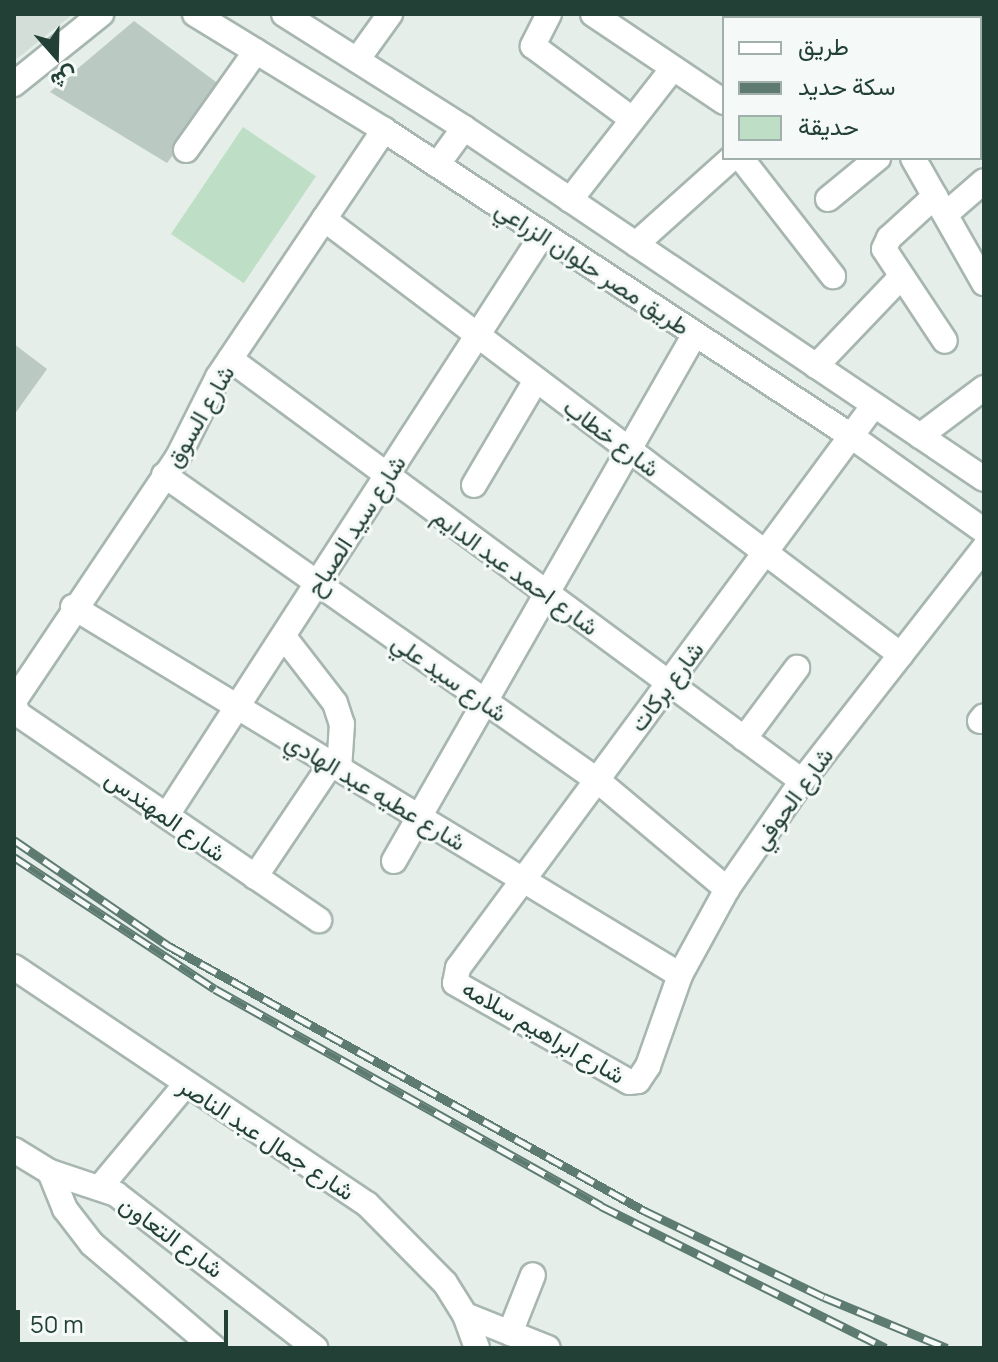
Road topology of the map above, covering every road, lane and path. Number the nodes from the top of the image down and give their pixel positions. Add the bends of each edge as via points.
1 (101, 14) edge
2 (195, 14) edge
3 (284, 14) edge
4 (390, 14) edge
5 (549, 14) edge
6 (593, 14) edge
7 (256, 51) junction
8 (357, 60) junction
9 (673, 68) junction
10 (14, 84) edge
11 (722, 101) edge
12 (632, 119) junction
13 (464, 128) junction
14 (384, 130) junction
15 (186, 150) dead end
16 (730, 160) edge
17 (743, 160) edge
18 (876, 160) edge
19 (914, 160) edge
20 (437, 165) junction
21 (984, 181) edge
22 (828, 199) dead end
23 (570, 200) junction
24 (941, 205) junction
25 (324, 219) junction
26 (543, 234) junction
27 (636, 244) junction
28 (833, 276) dead end
29 (901, 277) junction
30 (984, 283) edge
31 (695, 334) junction
32 (478, 335) junction
33 (945, 341) dead end
34 (230, 359) junction
35 (816, 366) junction
36 (536, 380) junction
37 (984, 388) edge
38 (874, 405) junction
39 (851, 436) junction
40 (920, 436) junction
41 (628, 449) junction
42 (164, 475) junction
43 (386, 476) junction
44 (984, 479) edge
45 (474, 485) dead end
46 (984, 531) edge
47 (984, 548) edge
48 (765, 552) junction
49 (317, 583) junction
50 (546, 594) junction
51 (73, 607) junction
52 (284, 637) junction
53 (901, 655) junction
54 (797, 668) dead end
55 (668, 683) junction
56 (485, 701) junction
57 (14, 704) edge
58 (237, 707) junction
59 (744, 739) junction
60 (335, 766) junction
61 (597, 780) junction
62 (802, 781) junction
63 (167, 815) junction
64 (419, 817) junction
65 (394, 861) dead end
66 (255, 877) junction
67 (523, 880) junction
68 (727, 889) junction
69 (319, 920) dead end
70 (14, 967) edge
71 (458, 968) joint
72 (680, 975) junction
73 (644, 1075) joint
74 (186, 1084) junction
75 (14, 1150) edge
76 (50, 1172) junction
77 (101, 1186) junction
78 (533, 1275) dead end
79 (465, 1315) junction
80 (510, 1333) junction
81 (214, 1348) edge
82 (315, 1348) edge
83 (477, 1348) edge
84 (548, 1348) edge

1 - 10 street
2 - 7 street, طريق مصر حلوان الزراعي
3 - 8 street, طريق مصر حلوان الزراعي
4 - 8 street
5 - 12 street via 533,46
6 - 9 street
7 - 14 street, طريق مصر حلوان الزراعي
7 - 15 street
8 - 13 street, طريق مصر حلوان الزراعي
9 - 11 street
9 - 12 street
12 - 23 street
13 - 20 street
13 - 23 street, طريق مصر حلوان الزراعي
14 - 20 street, طريق مصر حلوان الزراعي
14 - 25 street, شارع السوق
16 - 27 street
17 - 28 street
18 - 22 street
19 - 24 street
20 - 26 street, طريق مصر حلوان الزراعي
21 - 24 street
23 - 27 street, طريق مصر حلوان الزراعي
24 - 29 street via 886,241 884,249
24 - 30 street
25 - 32 street, شارع خطاب
25 - 34 street, شارع السوق
26 - 31 street, طريق مصر حلوان الزراعي
26 - 32 street, شارع سيد الصباح
27 - 35 street, طريق مصر حلوان الزراعي
29 - 33 street
29 - 35 street
31 - 39 street, طريق مصر حلوان الزراعي
31 - 41 street
32 - 36 street, شارع خطاب
32 - 43 street, شارع سيد الصباح
34 - 42 street, شارع السوق via 190,438
34 - 43 street, شارع احمد عبد الدايم
35 - 38 street, طريق مصر حلوان الزراعي
36 - 41 street, شارع خطاب
36 - 45 street
37 - 40 street
38 - 39 street, شارع بركات
38 - 40 street, طريق مصر حلوان الزراعي
39 - 46 street, طريق مصر حلوان الزراعي
39 - 48 street, شارع بركات
40 - 44 street, طريق مصر حلوان الزراعي
41 - 48 street, شارع خطاب
41 - 50 street
42 - 49 street, شارع سيد علي
42 - 51 street, شارع السوق
43 - 49 street, شارع سيد الصباح
43 - 50 street, شارع احمد عبد الدايم
47 - 53 street, شارع الحوفي
48 - 53 street, شارع خطاب
48 - 55 street, شارع بركات
49 - 52 street, شارع سيد الصباح
49 - 56 street, شارع سيد علي
50 - 55 street, شارع احمد عبد الدايم
50 - 56 street
51 - 57 street, شارع السوق
51 - 58 street, شارع عطيه عبد الهادي
52 - 58 street, شارع سيد الصباح
52 - 60 street via 335,703 342,724
53 - 62 street, شارع الحوفي
54 - 59 street
55 - 59 street, شارع احمد عبد الدايم
55 - 61 street, شارع بركات
56 - 61 street, شارع سيد علي
56 - 64 street
57 - 63 street, شارع المهندس
58 - 60 street, شارع عطيه عبد الهادي
58 - 63 street, شارع سيد الصباح
59 - 62 street, شارع احمد عبد الدايم
60 - 64 street, شارع عطيه عبد الهادي
60 - 66 street
61 - 67 street, شارع بركات
61 - 68 street, شارع سيد علي
62 - 68 street, شارع الحوفي
63 - 66 street, شارع المهندس
64 - 65 street
64 - 67 street, شارع عطيه عبد الهادي
66 - 69 street, شارع المهندس
67 - 71 street, شارع بركات
67 - 72 street, شارع عطيه عبد الهادي
68 - 72 street, شارع الحوفي
70 - 74 street, شارع جمال عبد الناصر
71 - 73 street, شارع ابراهيم سلامه via 454,975 459,987 629,1082
72 - 73 street, شارع الحوفي
74 - 77 street
74 - 79 street, شارع جمال عبد الناصر via 367,1204 422,1254
75 - 76 street, شارع التعاون
76 - 77 street, شارع التعاون
76 - 81 street via 65,1209 92,1244
77 - 82 street, شارع التعاون via 218,1269
78 - 80 street
79 - 80 street
79 - 83 street, شارع جمال عبد الناصر
80 - 84 street

